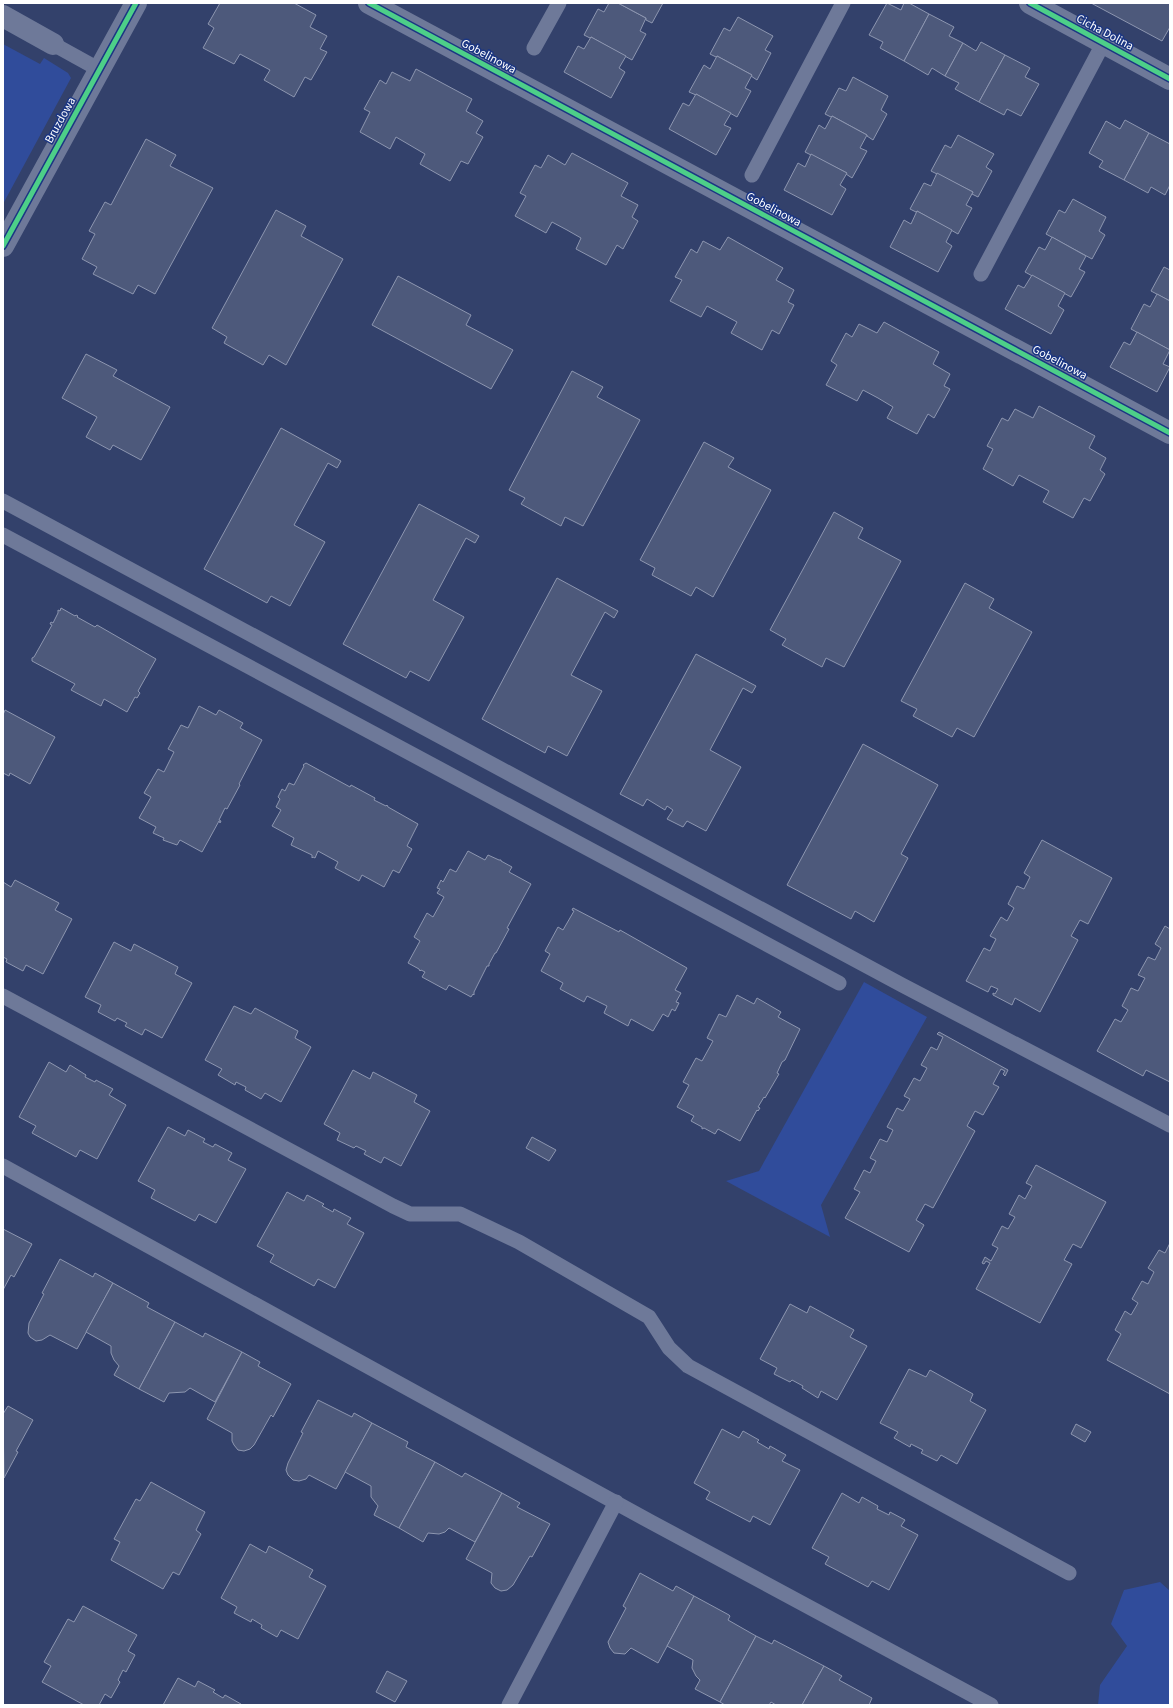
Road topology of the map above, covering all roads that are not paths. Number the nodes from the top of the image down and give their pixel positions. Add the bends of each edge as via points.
1 (136, 3) edge
2 (369, 3) edge
3 (559, 3) edge
4 (843, 3) edge
5 (1030, 3) edge
6 (3, 16) edge
7 (1104, 42) junction
8 (53, 44) joint
9 (534, 48) dead end
10 (100, 70) junction
11 (1170, 79) edge
12 (752, 175) dead end
13 (3, 246) edge
14 (981, 274) dead end
15 (1170, 433) edge
16 (3, 501) edge
17 (3, 535) edge
18 (839, 983) dead end
19 (3, 996) edge
20 (1170, 1125) edge
21 (3, 1166) edge
22 (616, 1502) junction
23 (1069, 1573) dead end
24 (509, 1705) edge
25 (991, 1705) edge

1 - 10 street, Bruzdowa
2 - 15 street, Gobelinowa
3 - 9 lane
4 - 12 lane
5 - 7 street, Cicha Dolina
6 - 8 street
7 - 11 street, Cicha Dolina
7 - 14 lane
8 - 10 lane
10 - 13 street, Bruzdowa
16 - 20 lane via 902,985
17 - 18 lane
19 - 23 lane via 393,1206 410,1214 460,1214 518,1242 649,1317 669,1348 688,1366
21 - 22 lane
22 - 24 lane
22 - 25 lane

